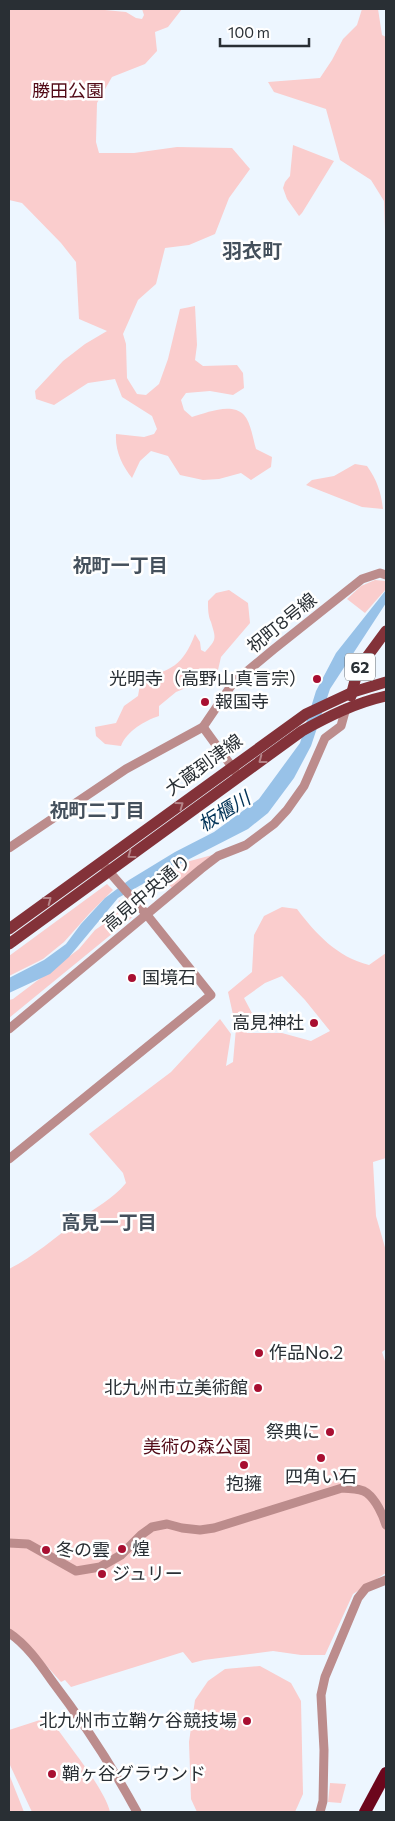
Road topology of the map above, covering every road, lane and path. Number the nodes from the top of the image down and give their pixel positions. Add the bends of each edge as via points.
1 (386, 575) edge
2 (386, 631) edge
3 (386, 682) edge
4 (352, 692) junction
5 (386, 696) edge
6 (346, 708) junction
7 (203, 727) junction
8 (232, 767) junction
9 (240, 777) junction
10 (9, 848) edge
11 (101, 862) junction
12 (109, 871) junction
13 (147, 915) junction
14 (9, 929) edge
15 (9, 944) edge
16 (9, 1029) edge
17 (9, 1159) edge
18 (386, 1525) edge
19 (9, 1543) edge
20 (386, 1580) edge
21 (9, 1633) edge
22 (386, 1773) edge
23 (386, 1785) edge
24 (137, 1812) edge
25 (320, 1812) edge
26 (365, 1812) edge
27 (372, 1812) edge

1 - 7 street, 祝町8号線 via 380,573 362,579 233,683
2 - 4 main road, 62 via 358,670
3 - 4 main road, 62
4 - 6 main road, 62
4 - 8 main road, 大蔵到津線 via 306,714
5 - 6 main road, 62
6 -> 9 main road, 大蔵到津線 via 302,731
6 - 13 street, 高見中央通り via 341,726 324,738 304,786 274,824 246,845 218,856
7 - 8 street
7 - 10 street via 126,769
8 - 9 street
11 -> 8 main road, 大蔵到津線
9 -> 12 main road, 大蔵到津線
11 - 12 street
14 -> 11 main road, 大蔵到津線
12 - 13 street
12 - 15 main road, 大蔵到津線
13 - 16 street, 高見中央通り
13 - 17 street via 211,995
18 - 19 street via 367,1492 342,1488 214,1528 200,1530 167,1524 152,1527 121,1556 87,1570 76,1571 28,1544
20 - 25 street via 366,1588 358,1598 325,1677 321,1695 324,1750
21 - 24 street via 24,1646 74,1709
22 - 26 highway
23 - 27 highway

